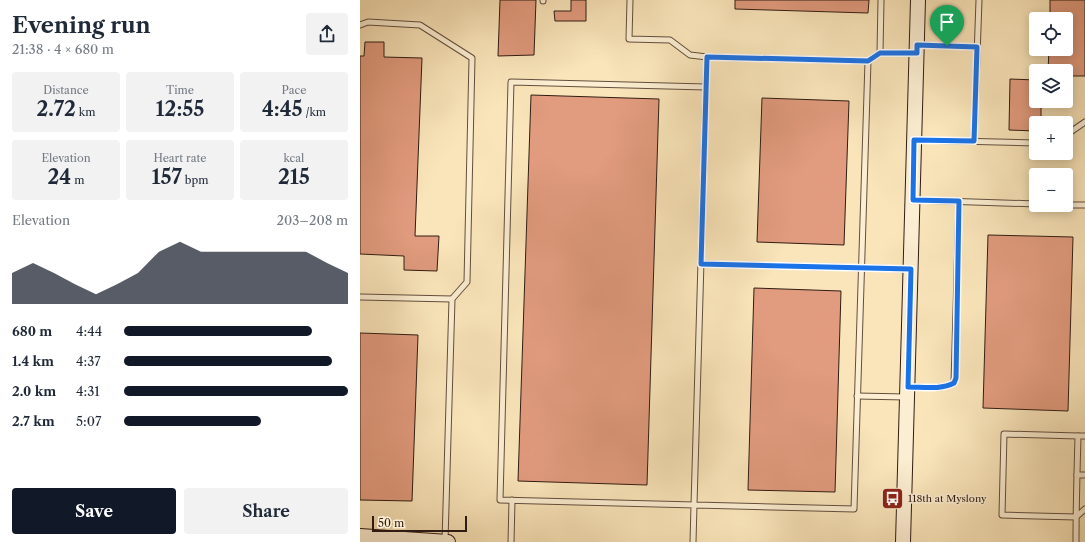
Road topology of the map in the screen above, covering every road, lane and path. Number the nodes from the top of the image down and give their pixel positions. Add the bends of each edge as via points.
1 (630, 0) edge
2 (881, 0) edge
3 (918, 0) edge
4 (979, 0) edge
5 (360, 25) edge
6 (977, 47) junction
7 (917, 49) junction
8 (880, 53) junction
9 (707, 57) junction
10 (868, 61) junction
11 (706, 87) junction
12 (1085, 122) edge
13 (1073, 130) edge
14 (914, 140) junction
15 (974, 141) junction
16 (1029, 143) edge
17 (913, 200) junction
18 (959, 201) junction
19 (1029, 204) edge
20 (1073, 205) edge
21 (1085, 205) edge
22 (701, 264) junction
23 (861, 268) junction
24 (911, 269) junction
25 (360, 296) edge
26 (452, 299) junction
27 (908, 392) junction
28 (857, 396) junction
29 (1078, 436) junction
30 (1085, 436) edge
31 (1077, 475) junction
32 (1085, 475) edge
33 (512, 500) junction
34 (694, 504) junction
35 (1085, 509) edge
36 (1076, 517) junction
37 (360, 536) edge
38 (383, 540) edge
39 (445, 542) edge
40 (448, 542) edge
41 (511, 542) edge
42 (693, 542) edge
43 (903, 542) edge
44 (1076, 542) edge

1 - 9 lane via 629,39 670,40 690,55
2 - 8 lane
3 - 7 street
4 - 6 lane
5 - 26 lane via 368,22 420,25 472,58 467,282
6 - 7 lane
6 - 15 lane
7 - 8 lane
7 - 14 street
8 - 10 lane
9 - 10 lane
9 - 11 lane
10 - 23 lane
11 - 22 lane
11 - 33 lane via 511,82 500,500
12 - 13 lane
14 - 15 lane
14 - 17 street
15 - 16 lane
17 - 18 lane
17 - 24 street
18 - 19 lane
18 - 27 lane via 954,383
20 - 21 lane
22 - 23 lane
22 - 34 lane
23 - 24 lane
23 - 28 lane
24 - 27 street
25 - 26 lane
26 - 39 lane
27 - 28 lane
27 - 43 street
28 - 34 lane via 854,509
29 - 30 lane
29 - 31 lane
29 - 36 lane via 1004,434 1002,500 1002,515
31 - 32 lane
31 - 36 lane
33 - 34 lane
33 - 41 lane
34 - 42 lane
35 - 36 lane
36 - 44 lane
37 - 38 street
38 - 39 street
39 - 40 street

